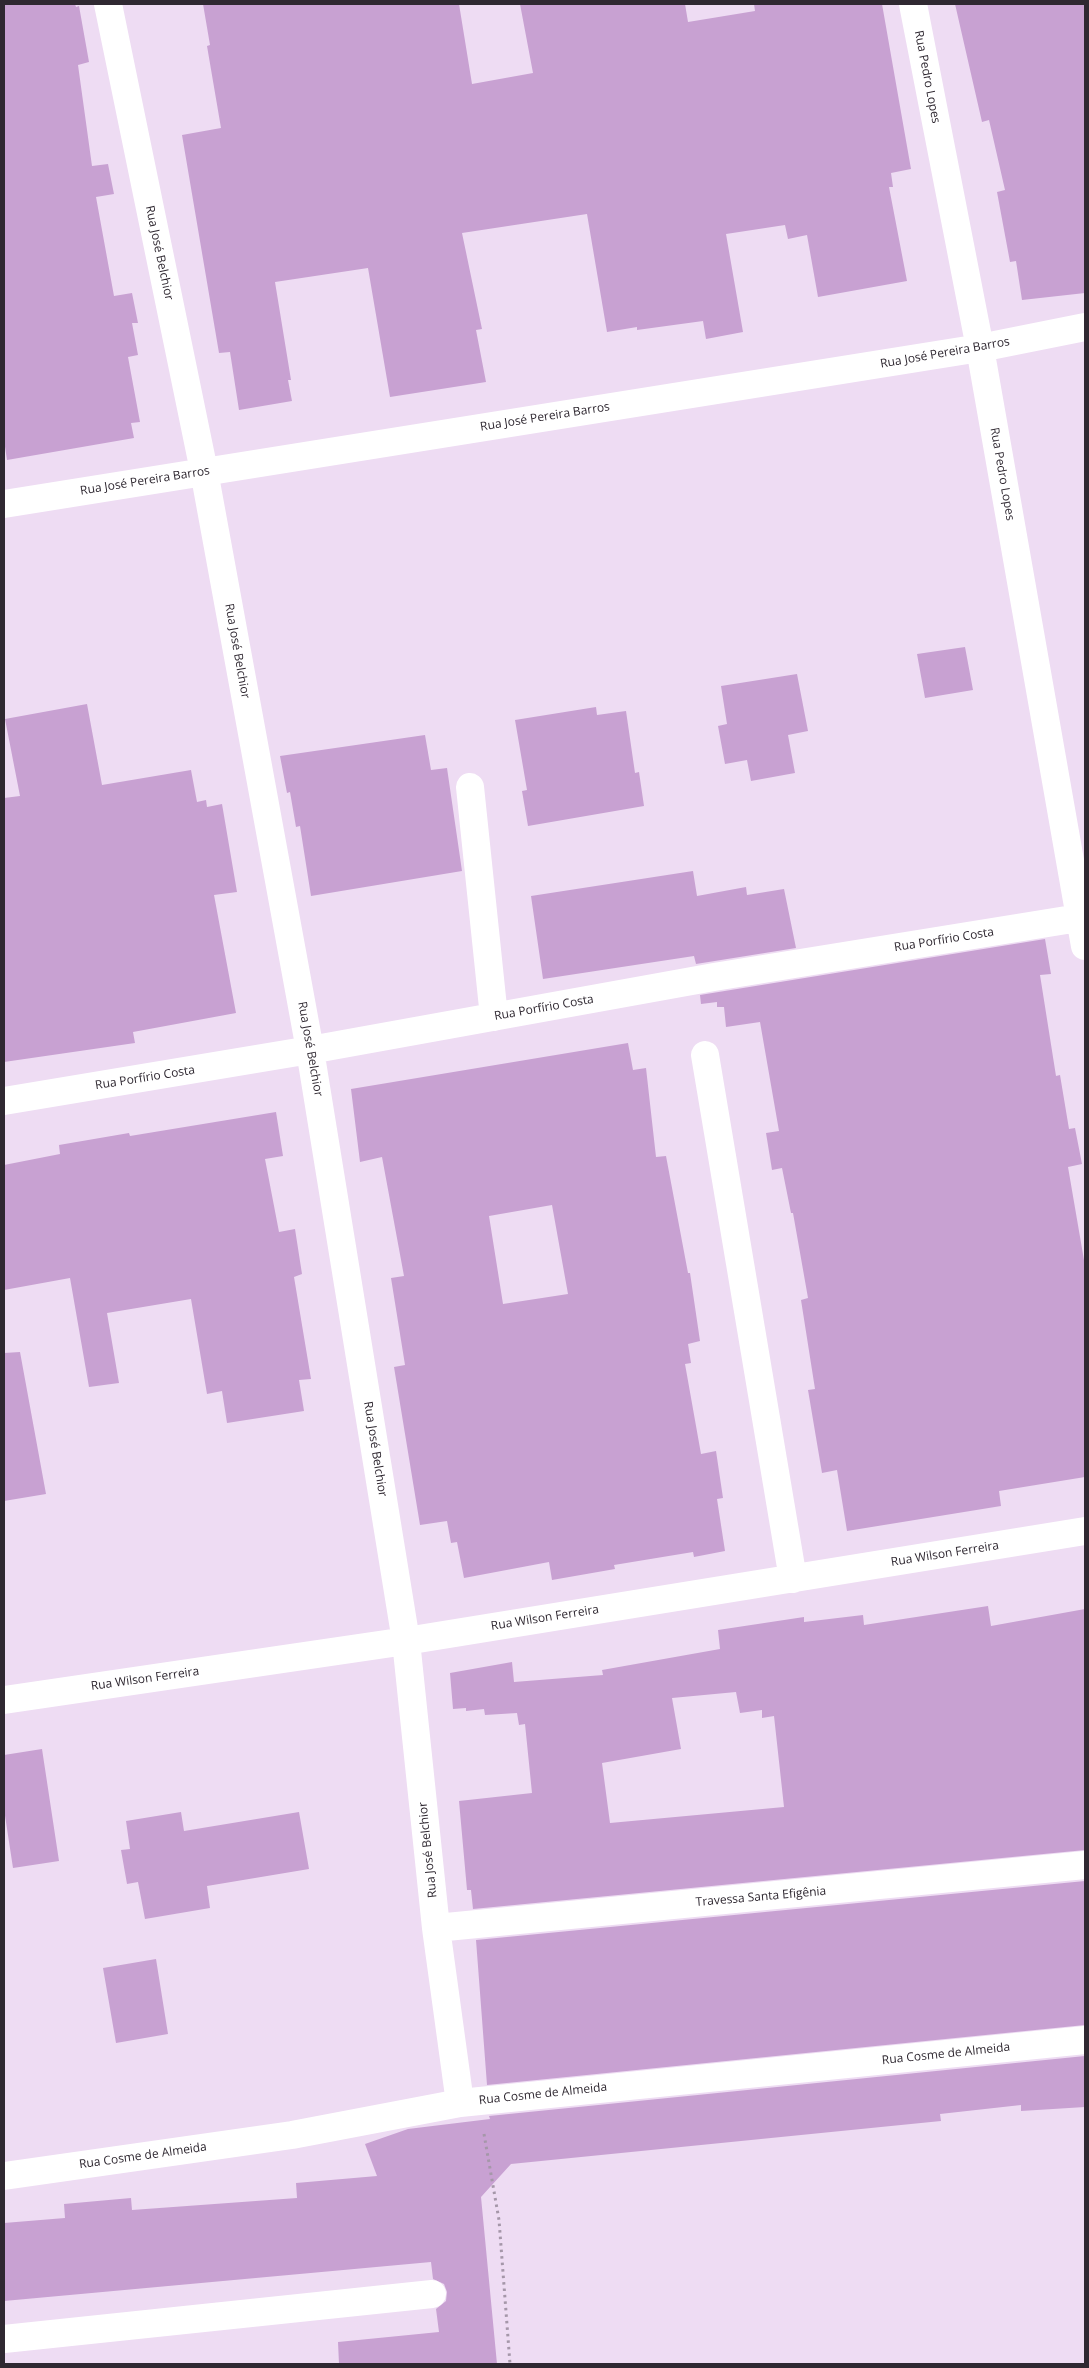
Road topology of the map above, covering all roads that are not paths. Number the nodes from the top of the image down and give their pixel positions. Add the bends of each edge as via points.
1 (108, 4) edge
2 (913, 4) edge
3 (1085, 327) edge
4 (980, 348) junction
5 (204, 471) junction
6 (4, 504) edge
7 (470, 787) dead end
8 (1083, 917) edge
9 (1085, 946) edge
10 (494, 1017) junction
11 (310, 1050) junction
12 (705, 1055) dead end
13 (4, 1101) edge
14 (1085, 1531) edge
15 (793, 1579) junction
16 (406, 1641) junction
17 (4, 1700) edge
18 (1085, 1866) edge
19 (436, 1928) junction
20 (1085, 2040) edge
21 (469, 2102) junction
22 (4, 2176) edge
23 (432, 2294) dead end
24 (4, 2339) edge

1 - 5 street, Rua José Belchior
2 - 4 street, Rua Pedro Lopes
3 - 4 street, Rua José Pereira Barros
4 - 5 street, Rua José Pereira Barros
4 - 8 street, Rua Pedro Lopes
5 - 6 street, Rua José Pereira Barros
5 - 11 street, Rua José Belchior
7 - 10 street
8 - 9 street, Rua Pedro Lopes
8 - 10 street, Rua Porfírio Costa via 714,977
10 - 11 street, Rua Porfírio Costa
11 - 13 street, Rua Porfírio Costa
11 - 16 street, Rua José Belchior
12 - 15 street
14 - 15 street, Rua Wilson Ferreira
15 - 16 street, Rua Wilson Ferreira
16 - 17 street, Rua Wilson Ferreira
16 - 19 street, Rua José Belchior
18 - 19 street, Travessa Santa Efigênia
19 - 21 street, Rua José Belchior
20 - 21 street, Rua Cosme de Almeida
21 - 22 street, Rua Cosme de Almeida via 292,2135
23 - 24 street

